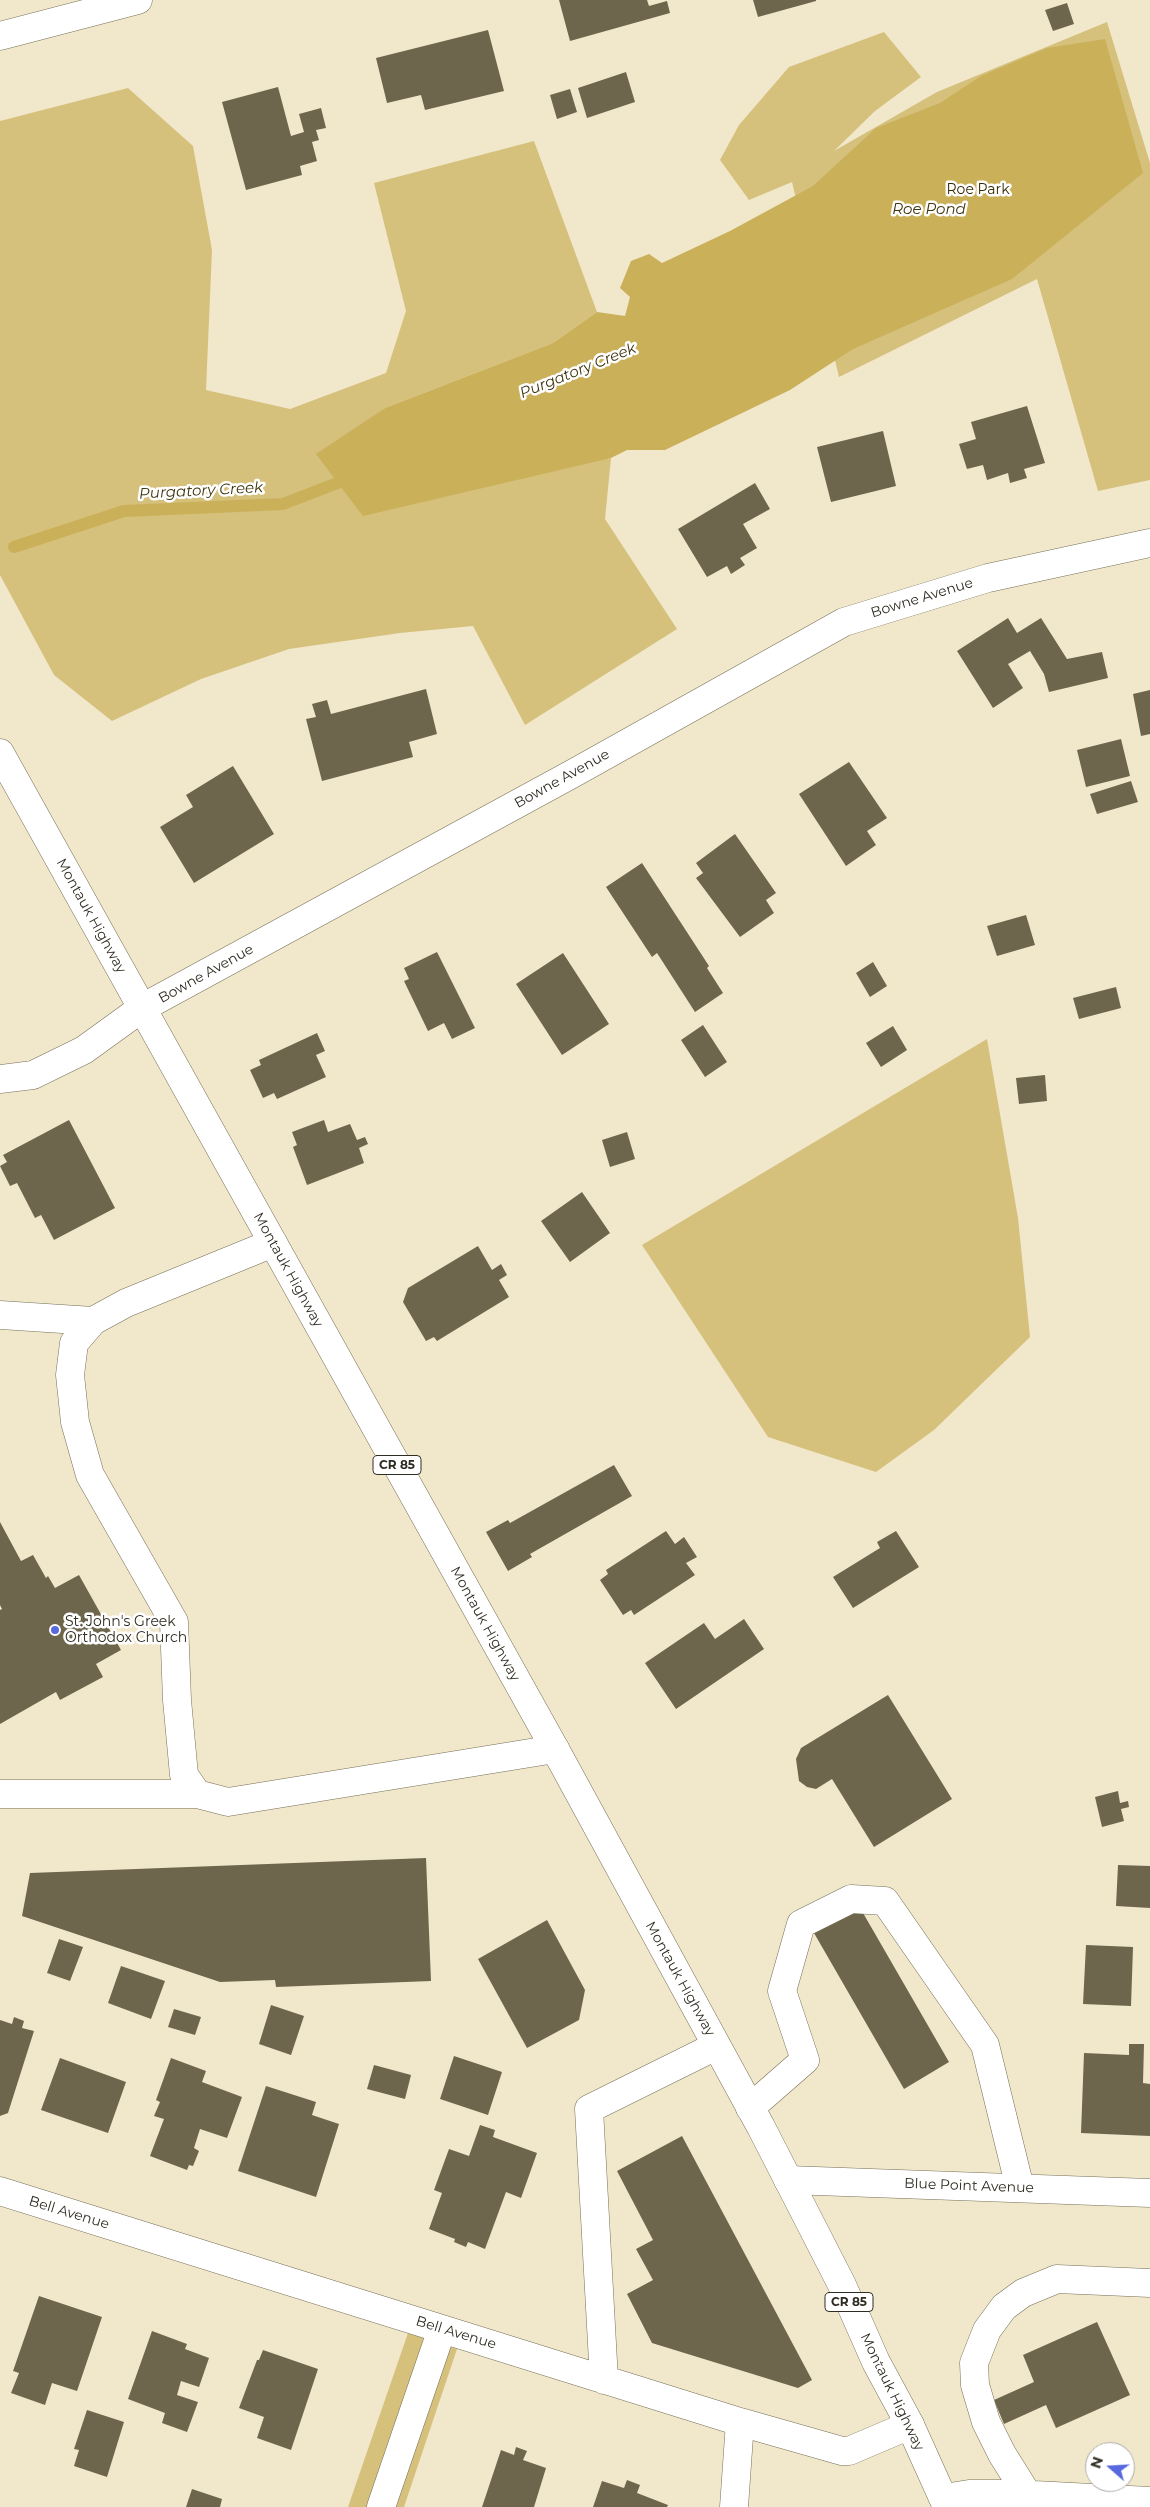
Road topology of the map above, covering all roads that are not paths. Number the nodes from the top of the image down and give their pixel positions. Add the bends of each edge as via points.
1 (138, 0) edge
2 (0, 36) edge
3 (1150, 543) edge
4 (0, 752) edge
5 (142, 1008) junction
6 (0, 1079) edge
7 (273, 1243) junction
8 (0, 1315) edge
9 (93, 1320) junction
10 (555, 1749) junction
11 (0, 1794) edge
12 (197, 1794) junction
13 (716, 2046) junction
14 (750, 2108) junction
15 (788, 2180) junction
16 (1020, 2188) junction
17 (0, 2191) edge
18 (1150, 2193) edge
19 (1150, 2283) edge
20 (442, 2329) junction
21 (604, 2380) junction
22 (740, 2422) junction
23 (910, 2425) junction
24 (1027, 2494) junction
25 (1150, 2501) edge
26 (946, 2503) edge
27 (381, 2507) edge
28 (734, 2507) edge

1 - 2 street
3 - 5 street, Bowne Avenue via 988,578 844,622
4 - 5 street, Montauk Highway / CR 85
5 - 6 street, Bowne Avenue via 84,1050 34,1075
5 - 7 street, Montauk Highway / CR 85
7 - 9 street via 126,1303
7 - 10 street, Montauk Highway / CR 85
8 - 9 street
9 - 12 street via 74,1343 70,1374 75,1422 90,1476 174,1622 176,1700 184,1775
10 - 12 street via 228,1802
10 - 13 street, Montauk Highway / CR 85
11 - 12 street
13 - 14 street, Montauk Highway / CR 85
13 - 21 street via 589,2109
14 - 15 street, Montauk Highway / CR 85
14 - 16 street via 805,2060 782,1991 801,1924 851,1899 884,1901 985,2045
15 - 16 street, Blue Point Avenue
15 - 23 street, Montauk Highway / CR 85
16 - 18 street, Blue Point Avenue
17 - 20 street, Bell Avenue
19 - 24 street via 1056,2279 1023,2293 1004,2307 986,2330 974,2362 975,2385 986,2422
20 - 21 street, Bell Avenue
20 - 27 street
21 - 22 street, Bell Avenue
22 - 23 street, Bell Avenue via 842,2451
22 - 28 street
23 - 26 street, Montauk Highway / CR 85
24 - 25 street
24 - 26 street via 969,2494

